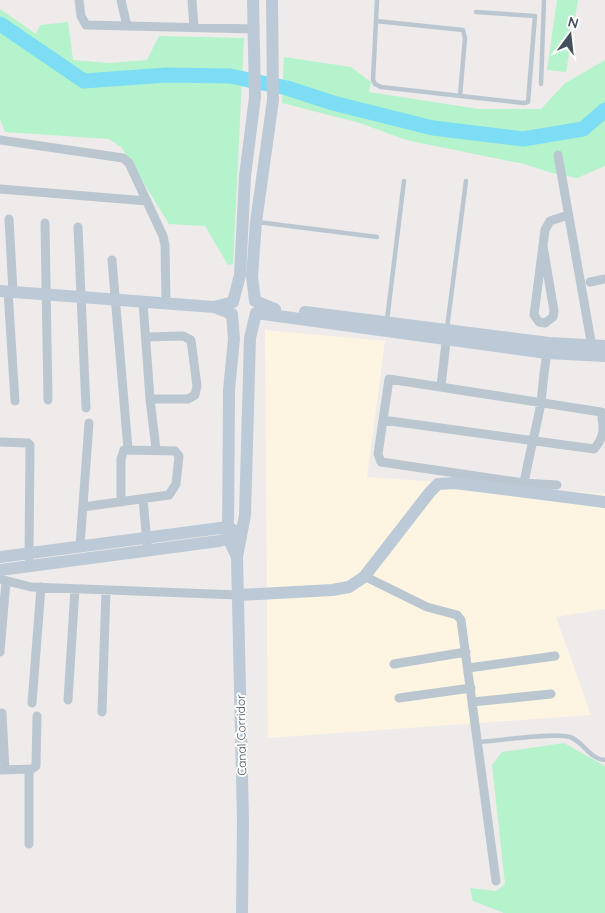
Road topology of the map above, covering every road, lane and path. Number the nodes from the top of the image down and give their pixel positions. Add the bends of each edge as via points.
1 (79, 0) edge
2 (121, 0) edge
3 (192, 0) edge
4 (253, 0) edge
5 (272, 0) edge
6 (377, 0) edge
7 (544, 0) edge
8 (476, 12) dead end
9 (376, 21) junction
10 (127, 26) junction
11 (194, 28) junction
12 (255, 29) junction
13 (542, 84) dead end
14 (460, 96) junction
15 (0, 140) edge
16 (558, 155) dead end
17 (404, 181) dead end
18 (466, 181) dead end
19 (0, 189) edge
20 (147, 201) junction
21 (568, 215) junction
22 (9, 219) dead end
23 (256, 222) junction
24 (45, 223) dead end
25 (78, 227) dead end
26 (377, 237) dead end
27 (543, 246) junction
28 (112, 260) dead end
29 (605, 279) edge
30 (590, 282) dead end
31 (7, 291) edge
32 (46, 294) junction
33 (80, 297) junction
34 (116, 300) junction
35 (143, 302) junction
36 (166, 303) junction
37 (255, 307) junction
38 (232, 308) junction
39 (387, 321) junction
40 (447, 334) junction
41 (146, 337) junction
42 (548, 348) junction
43 (601, 350) edge
44 (441, 386) junction
45 (150, 399) junction
46 (48, 400) dead end
47 (15, 401) dead end
48 (540, 403) junction
49 (86, 408) dead end
50 (383, 420) junction
51 (89, 422) dead end
52 (533, 439) junction
53 (0, 442) edge
54 (128, 449) junction
55 (156, 449) junction
56 (524, 483) junction
57 (557, 485) dead end
58 (144, 499) junction
59 (121, 502) junction
60 (605, 502) edge
61 (83, 508) junction
62 (228, 533) junction
63 (242, 535) junction
64 (147, 544) junction
65 (80, 546) junction
66 (0, 557) edge
67 (237, 558) junction
68 (30, 560) junction
69 (364, 576) junction
70 (2, 577) edge
71 (41, 587) junction
72 (75, 589) junction
73 (106, 590) junction
74 (238, 595) junction
75 (0, 652) edge
76 (466, 652) junction
77 (555, 656) dead end
78 (394, 664) dead end
79 (468, 668) junction
80 (470, 688) junction
81 (551, 694) dead end
82 (399, 698) dead end
83 (68, 700) dead end
84 (472, 702) junction
85 (32, 703) dead end
86 (102, 712) dead end
87 (2, 714) dead end
88 (37, 716) dead end
89 (478, 742) junction
90 (605, 760) edge
91 (29, 769) junction
92 (2, 770) edge
93 (29, 844) dead end
94 (496, 881) dead end
95 (242, 913) edge

1 - 10 street via 86,25
2 - 10 street
3 - 11 street
4 - 12 street
5 - 23 street via 273,100
6 - 9 lane
7 - 13 lane
8 - 14 lane via 535,16 530,100 524,103
9 - 14 lane via 375,84
9 - 14 lane via 463,30 466,38
10 - 11 street
11 - 12 street
12 - 38 street via 255,97 245,176 240,275
15 - 20 street via 123,158 129,163
16 - 21 street
17 - 39 lane
18 - 40 lane
19 - 20 street
20 - 36 street via 165,245
21 - 27 street via 546,224
21 - 43 street
22 - 31 street
23 - 26 lane
23 - 37 street via 252,276
24 - 32 street
25 - 33 street
27 - 27 street via 534,315 539,322 546,323 551,320 554,310
28 - 34 street
29 - 30 street
31 - 32 street
31 - 47 street
32 - 33 street
32 - 46 street
33 - 34 street
33 - 49 street
34 - 35 street
34 - 54 street
35 - 36 street
35 - 41 street
36 - 38 street
37 - 38 street via 244,296
37 - 38 street via 251,320 243,322
37 - 39 street
37 - 40 street
37 - 63 street via 250,338
38 - 62 street via 234,339 229,390
39 - 40 street
40 - 42 street
40 - 44 street
41 - 45 street
41 - 45 street via 183,336 191,340 197,386 195,395 188,399
42 - 43 street
42 - 48 street
44 - 48 street
44 - 50 street via 389,379
45 - 55 street
48 - 52 street
48 - 52 street via 601,412 605,430 594,449
50 - 52 street
50 - 56 street via 378,454 381,462
51 - 61 street
52 - 56 street
53 - 68 street via 28,443 30,446
54 - 55 street
54 - 59 street via 122,453
55 - 58 street via 175,451 179,456 176,484 169,495
56 - 57 street
58 - 59 street
58 - 64 street
59 - 61 street
60 - 69 street via 455,483 438,484
61 - 65 street
62 - 63 street
62 - 64 street
62 - 67 street
63 - 67 street
64 - 65 street
64 - 68 street
65 - 68 street
66 - 68 street
67 - 74 street, Canal Corridor
68 - 70 street
69 - 74 street via 349,587 332,590
69 - 76 street via 422,605 457,616 461,620
70 - 71 street
70 - 75 street
71 - 72 street
71 - 85 street
72 - 73 street
72 - 83 street
73 - 74 street
73 - 86 street
74 - 95 street, Canal Corridor
76 - 78 street
76 - 79 street
77 - 79 street
79 - 80 street
80 - 82 street
80 - 84 street
81 - 84 street
84 - 89 street
87 - 92 street
88 - 91 street via 37,762
89 - 90 lane via 562,736 576,740 594,757
89 - 94 street
91 - 92 street
91 - 93 street

